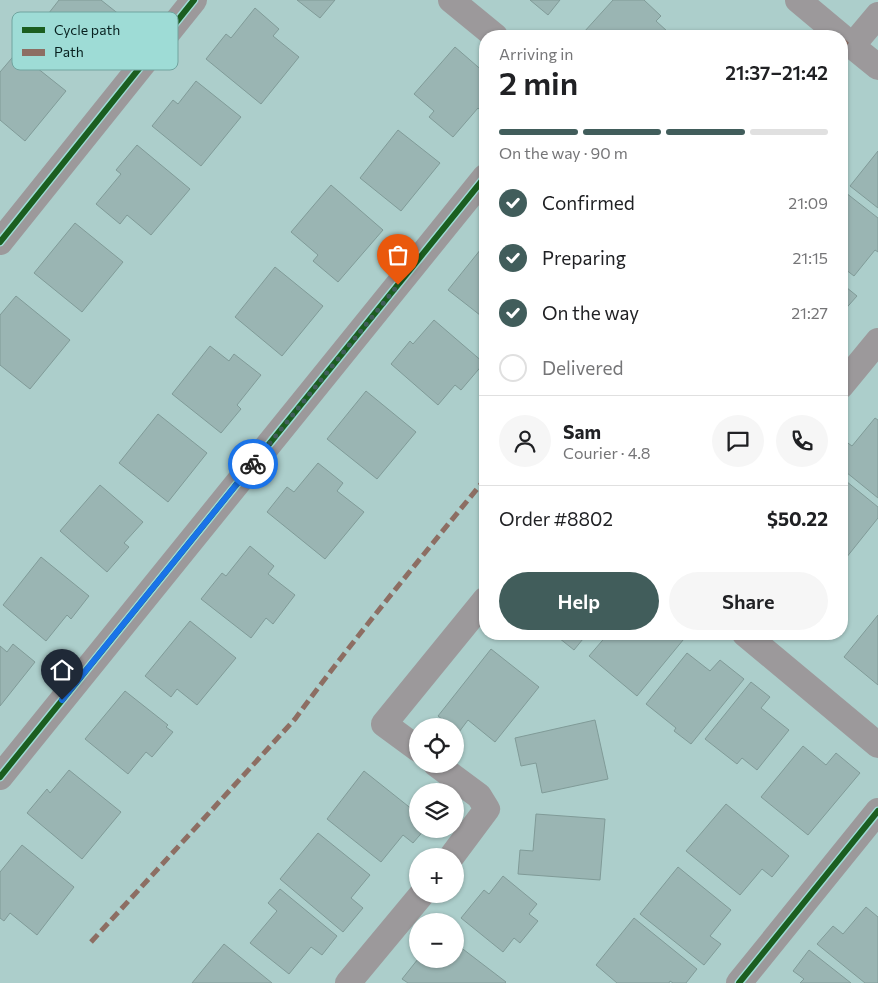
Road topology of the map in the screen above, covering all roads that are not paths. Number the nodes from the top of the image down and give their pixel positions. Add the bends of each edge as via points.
1 (194, 0) edge
2 (451, 0) edge
3 (798, 0) edge
4 (878, 15) edge
5 (178, 20) edge
6 (488, 30) edge
7 (833, 30) edge
8 (848, 38) edge
9 (848, 42) edge
10 (878, 67) edge
11 (138, 70) edge
12 (479, 184) edge
13 (0, 242) edge
14 (878, 341) edge
15 (848, 377) edge
16 (479, 607) edge
17 (752, 640) edge
18 (409, 743) edge
19 (878, 745) edge
20 (448, 773) edge
21 (0, 777) edge
22 (878, 811) edge
23 (458, 848) edge
24 (415, 903) edge
25 (348, 983) edge
26 (739, 983) edge

1 - 5 street
2 - 6 street
3 - 7 street
4 - 8 street
9 - 10 street
11 - 13 street
12 - 21 street
14 - 15 street
16 - 18 street via 384,724
17 - 19 street
20 - 23 street via 479,796 487,808
22 - 26 street
24 - 25 street

